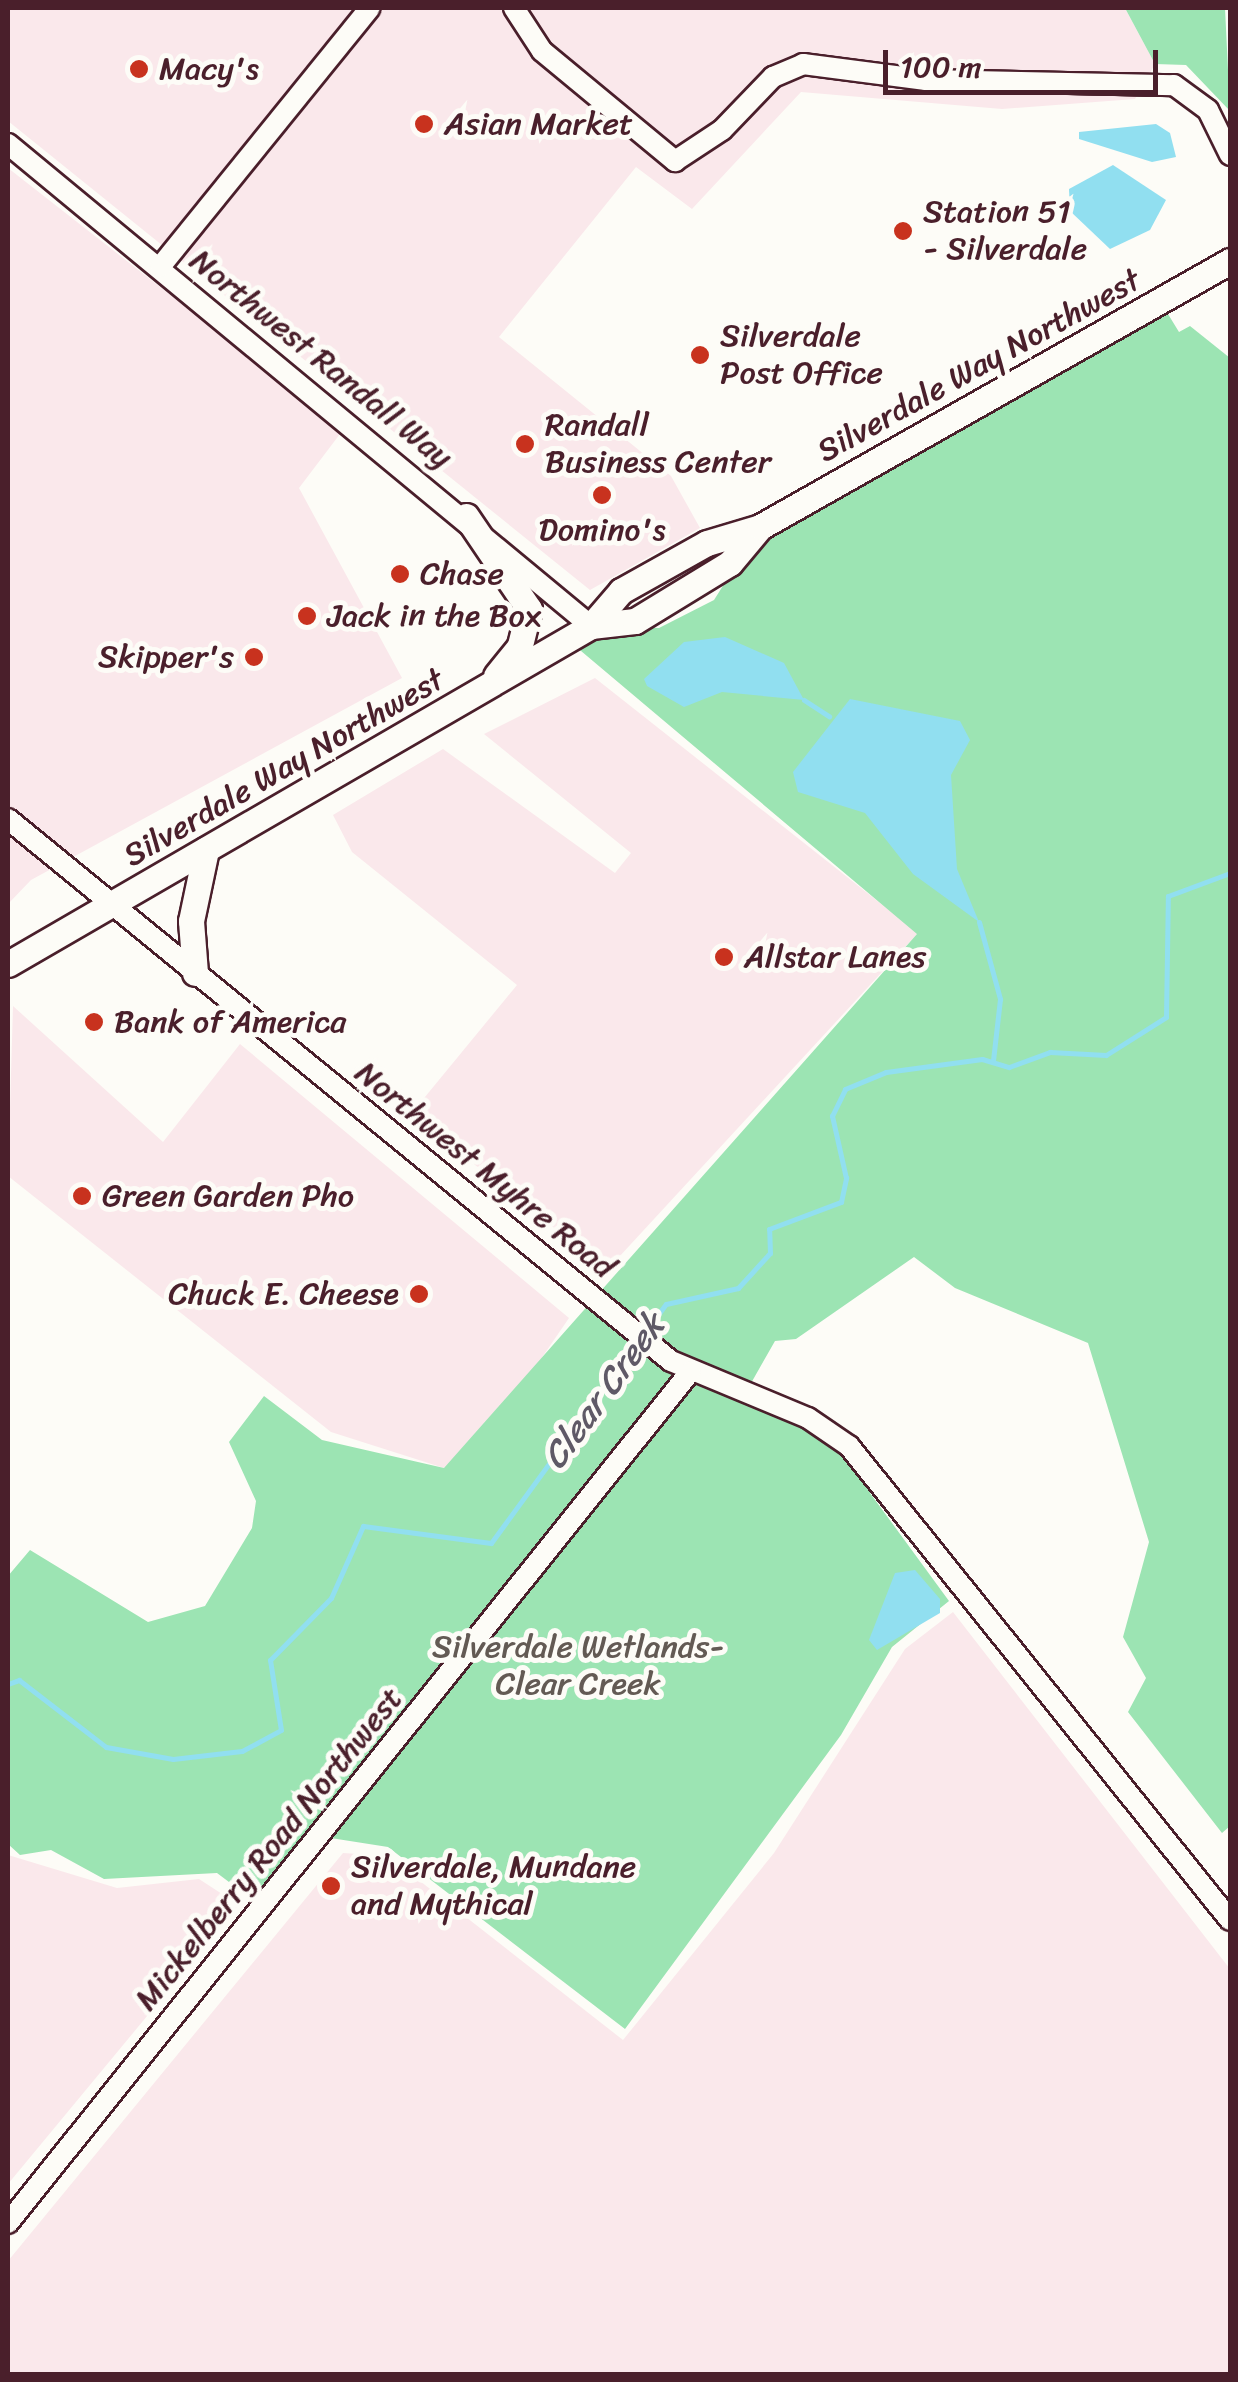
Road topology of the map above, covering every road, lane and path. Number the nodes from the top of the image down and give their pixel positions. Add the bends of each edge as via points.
1 (370, 8) edge
2 (514, 8) edge
3 (8, 144) edge
4 (1230, 154) edge
5 (1230, 262) edge
6 (160, 267) junction
7 (466, 516) junction
8 (591, 626) junction
9 (475, 695) junction
10 (8, 819) edge
11 (206, 850) junction
12 (114, 904) junction
13 (8, 964) edge
14 (195, 973) junction
15 (690, 1372) junction
16 (1230, 1920) edge
17 (8, 2222) edge

1 - 6 street
2 - 4 street via 542,51 675,161 722,130 773,77 803,64 926,80 1174,85 1208,110
3 - 6 street, Northwest Randall Way
5 - 8 main road, Silverdale Way Northwest via 760,527 706,543 620,591
6 - 7 street, Northwest Randall Way
7 - 8 street, Northwest Randall Way
7 - 9 main road via 529,610 513,658
8 - 9 main road, Silverdale Way Northwest
9 - 11 main road, Silverdale Way Northwest
10 - 12 street, Northwest Myhre Road
11 - 12 main road, Silverdale Way Northwest
11 - 14 main road via 191,921
12 - 13 main road, Silverdale Way Northwest
12 - 14 street, Northwest Myhre Road
14 - 15 street, Northwest Myhre Road
15 - 16 street, Northwest Myhre Road via 808,1418 874,1471
15 - 17 street, Mickelberry Road Northwest

